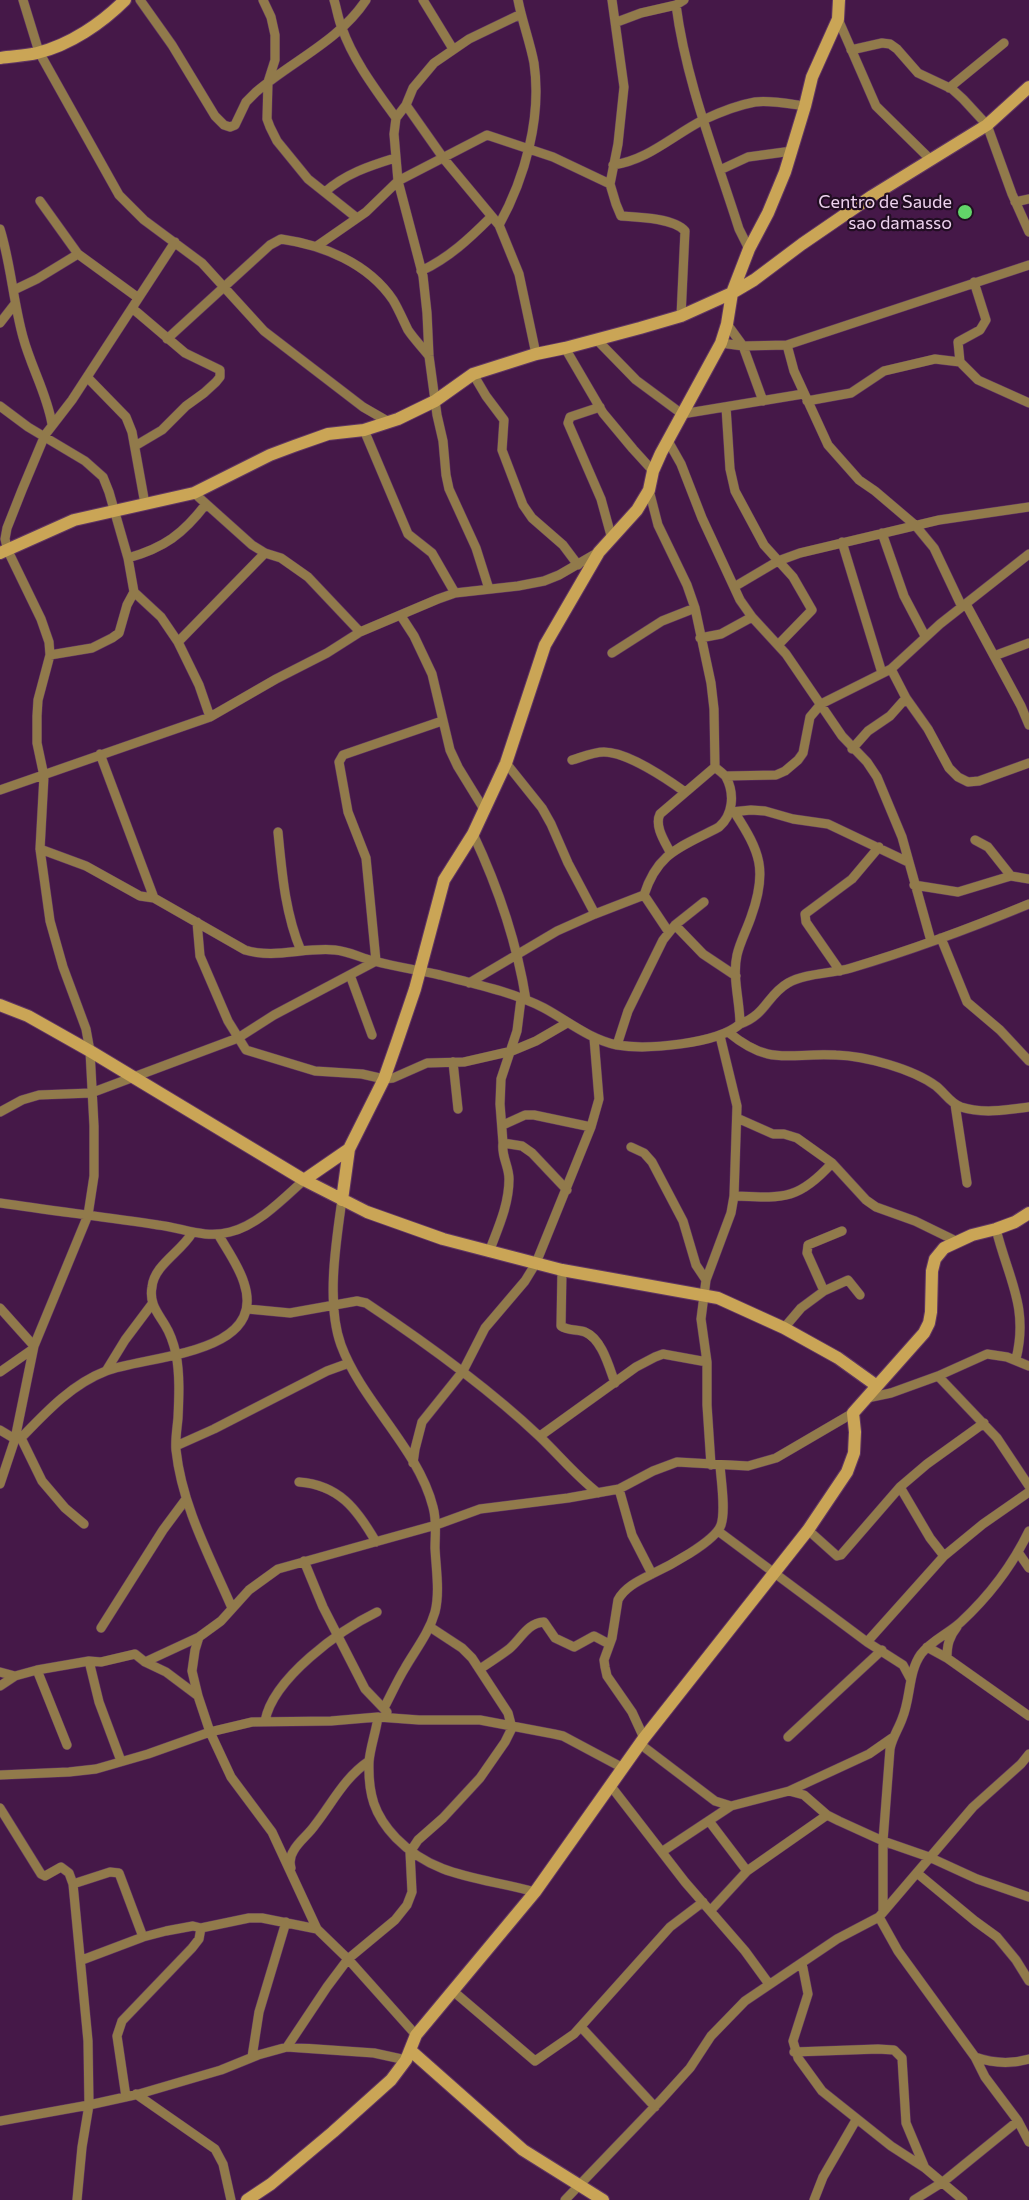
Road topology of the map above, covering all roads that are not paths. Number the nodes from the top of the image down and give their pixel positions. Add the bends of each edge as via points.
1 (23, 0) edge
2 (125, 0) edge
3 (140, 0) edge
4 (263, 0) edge
5 (334, 0) edge
6 (366, 0) edge
7 (423, 0) edge
8 (518, 0) edge
9 (612, 0) edge
10 (839, 0) edge
11 (680, 3) edge
12 (521, 14) junction
13 (837, 19) junction
14 (617, 22) junction
15 (342, 29) junction
16 (1004, 43) dead end
17 (453, 49) junction
18 (851, 50) junction
19 (39, 52) junction
20 (0, 58) edge
21 (268, 82) junction
22 (1029, 87) edge
23 (949, 88) junction
24 (406, 105) junction
25 (806, 106) junction
26 (396, 118) junction
27 (704, 120) junction
28 (987, 125) junction
29 (528, 149) junction
30 (792, 151) junction
31 (395, 158) junction
32 (444, 159) junction
33 (931, 160) junction
34 (613, 165) junction
35 (720, 170) junction
36 (398, 181) junction
37 (610, 184) junction
38 (325, 192) junction
39 (1029, 199) edge
40 (40, 201) dead end
41 (1015, 202) junction
42 (491, 217) junction
43 (357, 218) junction
44 (499, 225) junction
45 (0, 229) edge
46 (1029, 232) edge
47 (175, 242) junction
48 (318, 246) junction
49 (749, 249) junction
50 (78, 254) junction
51 (1029, 265) edge
52 (421, 271) junction
53 (974, 282) junction
54 (224, 287) junction
55 (14, 290) junction
56 (732, 293) junction
57 (137, 297) junction
58 (14, 305) junction
59 (132, 308) junction
60 (681, 316) junction
61 (0, 323) edge
62 (727, 324) junction
63 (167, 339) junction
64 (597, 340) junction
65 (721, 343) junction
66 (787, 345) junction
67 (743, 346) junction
68 (565, 348) junction
69 (536, 354) junction
70 (429, 356) junction
71 (960, 362) junction
72 (474, 374) junction
73 (87, 377) junction
74 (805, 397) junction
75 (435, 400) junction
76 (763, 400) junction
77 (1029, 403) edge
78 (0, 406) edge
79 (600, 407) junction
80 (726, 407) junction
81 (682, 414) junction
82 (389, 422) junction
83 (52, 424) junction
84 (364, 430) junction
85 (45, 435) junction
86 (668, 441) junction
87 (135, 446) junction
88 (653, 471) junction
89 (649, 490) junction
90 (194, 493) junction
91 (145, 504) junction
92 (206, 504) junction
93 (1029, 507) edge
94 (114, 511) junction
95 (915, 525) junction
96 (882, 534) junction
97 (612, 539) junction
98 (842, 542) junction
99 (4, 552) edge
100 (599, 552) junction
101 (265, 553) junction
102 (1029, 554) edge
103 (128, 558) junction
104 (778, 561) junction
105 (578, 565) junction
106 (734, 587) junction
107 (489, 589) junction
108 (134, 592) junction
109 (456, 593) junction
110 (964, 606) junction
111 (695, 608) junction
112 (401, 616) junction
113 (752, 617) junction
114 (360, 632) junction
115 (925, 636) junction
116 (700, 638) junction
117 (178, 642) junction
118 (1029, 643) edge
119 (778, 645) junction
120 (612, 653) dead end
121 (51, 656) junction
122 (994, 656) junction
123 (886, 671) junction
124 (906, 698) junction
125 (820, 704) junction
126 (210, 717) junction
127 (442, 721) junction
128 (1029, 725) edge
129 (852, 749) junction
130 (100, 754) junction
131 (572, 760) dead end
132 (506, 763) junction
133 (1029, 763) edge
134 (715, 767) junction
135 (44, 776) junction
136 (726, 776) junction
137 (0, 790) edge
138 (685, 792) junction
139 (485, 811) junction
140 (733, 812) junction
141 (278, 832) dead end
142 (473, 834) junction
143 (975, 840) dead end
144 (879, 847) junction
145 (40, 849) junction
146 (670, 852) junction
147 (908, 862) junction
148 (1011, 876) junction
149 (1029, 879) edge
150 (914, 885) junction
151 (644, 896) junction
152 (154, 898) junction
153 (704, 902) dead end
154 (1029, 904) edge
155 (595, 914) junction
156 (197, 922) junction
157 (672, 928) junction
158 (936, 939) junction
159 (302, 951) junction
160 (517, 955) junction
161 (376, 962) junction
162 (420, 971) junction
163 (840, 971) junction
164 (350, 975) junction
165 (736, 976) junction
166 (469, 983) junction
167 (524, 1000) junction
168 (0, 1005) edge
169 (567, 1023) junction
170 (740, 1024) junction
171 (724, 1034) junction
172 (372, 1035) dead end
173 (238, 1038) junction
174 (594, 1038) junction
175 (617, 1045) junction
176 (90, 1051) junction
177 (512, 1051) junction
178 (1029, 1061) edge
179 (453, 1062) junction
180 (136, 1077) junction
181 (384, 1079) junction
182 (91, 1093) junction
183 (955, 1104) junction
184 (1029, 1107) edge
185 (458, 1109) dead end
186 (0, 1112) edge
187 (737, 1118) junction
188 (503, 1125) junction
189 (591, 1127) junction
190 (503, 1143) junction
191 (631, 1147) dead end
192 (349, 1149) junction
193 (832, 1163) junction
194 (304, 1180) junction
195 (967, 1183) dead end
196 (567, 1190) junction
197 (734, 1196) junction
198 (342, 1200) junction
199 (0, 1203) edge
200 (1029, 1213) edge
201 (88, 1215) junction
202 (996, 1229) junction
203 (842, 1231) dead end
204 (192, 1233) junction
205 (218, 1234) junction
206 (956, 1241) junction
207 (489, 1252) junction
208 (536, 1263) junction
209 (562, 1270) junction
210 (706, 1280) junction
211 (824, 1291) junction
212 (705, 1295) junction
213 (860, 1295) dead end
214 (152, 1304) junction
215 (334, 1306) junction
216 (0, 1308) edge
217 (248, 1309) junction
218 (784, 1328) junction
219 (34, 1347) junction
220 (176, 1354) junction
221 (1016, 1359) junction
222 (707, 1362) junction
223 (349, 1363) junction
224 (1029, 1366) edge
225 (106, 1371) junction
226 (464, 1371) junction
227 (0, 1372) edge
228 (938, 1376) junction
229 (615, 1383) junction
230 (878, 1386) junction
231 (867, 1398) junction
232 (853, 1413) junction
233 (984, 1423) junction
234 (8, 1435) edge
235 (540, 1436) junction
236 (176, 1446) junction
237 (413, 1463) junction
238 (716, 1465) junction
239 (299, 1482) dead end
240 (0, 1484) edge
241 (1029, 1486) edge
242 (900, 1487) junction
243 (619, 1489) junction
244 (1029, 1492) edge
245 (598, 1493) junction
246 (186, 1499) junction
247 (84, 1524) dead end
248 (436, 1525) junction
249 (808, 1530) junction
250 (718, 1531) junction
251 (1029, 1531) edge
252 (376, 1542) junction
253 (1018, 1552) junction
254 (944, 1556) junction
255 (304, 1561) junction
256 (1029, 1568) edge
257 (774, 1572) junction
258 (652, 1574) junction
259 (232, 1608) junction
260 (378, 1612) dead end
261 (958, 1625) junction
262 (430, 1627) junction
263 (101, 1628) dead end
264 (337, 1634) junction
265 (199, 1637) junction
266 (867, 1641) junction
267 (609, 1644) junction
268 (927, 1647) junction
269 (882, 1650) junction
270 (947, 1658) junction
271 (89, 1661) junction
272 (145, 1662) junction
273 (916, 1662) junction
274 (903, 1665) junction
275 (480, 1669) junction
276 (36, 1670) junction
277 (0, 1672) edge
278 (15, 1676) junction
279 (911, 1680) junction
280 (0, 1686) edge
281 (198, 1696) junction
282 (384, 1708) junction
283 (1029, 1716) edge
284 (378, 1717) junction
285 (394, 1718) junction
286 (265, 1721) junction
287 (512, 1728) junction
288 (210, 1732) junction
289 (788, 1737) dead end
290 (892, 1738) junction
291 (642, 1741) junction
292 (67, 1745) dead end
293 (1029, 1754) edge
294 (121, 1761) junction
295 (369, 1761) junction
296 (622, 1768) junction
297 (0, 1775) edge
298 (610, 1785) junction
299 (789, 1791) junction
300 (731, 1806) junction
301 (0, 1808) edge
302 (827, 1815) junction
303 (709, 1821) junction
304 (883, 1840) junction
305 (663, 1851) junction
306 (410, 1852) junction
307 (930, 1857) junction
308 (291, 1870) junction
309 (747, 1871) junction
310 (917, 1873) junction
311 (73, 1884) junction
312 (535, 1892) junction
313 (695, 1893) junction
314 (1029, 1897) edge
315 (704, 1902) junction
316 (692, 1909) junction
317 (711, 1910) junction
318 (881, 1914) junction
319 (286, 1922) junction
320 (201, 1928) junction
321 (317, 1929) junction
322 (143, 1937) junction
323 (348, 1959) junction
324 (82, 1960) junction
325 (802, 1963) junction
326 (1029, 1981) edge
327 (769, 1984) junction
328 (453, 1991) junction
329 (581, 2027) junction
330 (416, 2035) junction
331 (287, 2047) junction
332 (794, 2052) junction
333 (408, 2055) junction
334 (252, 2057) junction
335 (975, 2057) junction
336 (1029, 2059) edge
337 (131, 2095) junction
338 (89, 2105) junction
339 (655, 2107) junction
340 (856, 2120) junction
341 (0, 2121) edge
342 (1018, 2121) junction
343 (1029, 2142) edge
344 (925, 2168) junction
345 (943, 2182) junction
346 (579, 2186) junction
347 (77, 2200) edge
348 (231, 2200) edge
349 (247, 2200) edge
350 (565, 2200) edge
351 (603, 2200) edge
352 (814, 2200) edge
353 (914, 2200) edge
354 (963, 2200) edge

1 - 19 street
2 - 19 street via 86,31
3 - 21 street via 224,125 235,125 246,102
4 - 21 street via 275,35 275,60
5 - 15 street
6 - 15 street
7 - 17 street
8 - 12 street
9 - 14 street
10 - 13 street
11 - 14 street
11 - 27 street via 678,25
12 - 17 street
12 - 29 street via 536,84
13 - 18 street
13 - 25 street via 812,77
14 - 34 street via 624,87
15 - 21 street
15 - 26 street
16 - 23 street
17 - 24 street via 434,63 413,88
18 - 23 street via 890,44 918,73
18 - 33 street via 876,106
19 - 20 street
19 - 47 street via 119,195 144,220
21 - 38 street via 267,120 277,141 296,167
22 - 28 street
23 - 28 street
24 - 26 street
24 - 32 street
25 - 27 street via 757,102
25 - 30 street
26 - 31 street
27 - 34 street via 661,147 627,163
27 - 35 street
28 - 33 street
28 - 41 street
29 - 32 street via 487,135
29 - 37 street via 553,156
29 - 44 street
30 - 35 street via 748,157
30 - 49 street
31 - 36 street
31 - 38 street via 356,171
32 - 36 street
32 - 42 street
33 - 56 street
34 - 37 street
35 - 49 street
36 - 43 street
36 - 52 street
37 - 60 street via 621,216 650,218 685,231
38 - 43 street
39 - 41 street
40 - 50 street
41 - 46 street
42 - 44 street
42 - 52 street via 452,253
43 - 48 street
44 - 69 street via 519,274
45 - 55 street
47 - 54 street
47 - 57 street
48 - 54 street via 276,240
48 - 70 street via 378,282
49 - 56 street
50 - 55 street
50 - 57 street
51 - 53 street
52 - 70 street
53 - 66 street
53 - 71 street via 986,320 981,330 958,342
54 - 63 street
54 - 82 street via 264,331 363,407
55 - 58 street
56 - 60 street
56 - 62 street
57 - 59 street
58 - 61 street
58 - 83 street
59 - 63 street
59 - 73 street
60 - 64 street
62 - 65 street
62 - 67 street
63 - 87 street via 220,370 220,374 162,430
64 - 68 street
64 - 81 street via 644,387
65 - 67 street
65 - 81 street
66 - 67 street
66 - 74 street
67 - 76 street
68 - 69 street
68 - 79 street
69 - 72 street
70 - 75 street
71 - 74 street via 935,359 884,371 851,393
71 - 77 street via 978,380
72 - 75 street
72 - 105 street via 504,420 502,450 523,505
73 - 83 street
73 - 87 street via 126,417
74 - 76 street
74 - 95 street via 828,445 846,466
75 - 82 street
75 - 107 street via 449,489 476,548
76 - 80 street
78 - 85 street
79 - 88 street
79 - 97 street via 570,417 568,423 601,499
80 - 81 street
80 - 104 street via 735,492 754,529
81 - 86 street
82 - 84 street
83 - 85 street
84 - 90 street via 328,434 294,446
84 - 109 street via 408,534 432,553
85 - 94 street via 102,477
85 - 99 street via 7,528
86 - 88 street
86 - 106 street
87 - 91 street
88 - 89 street
89 - 97 street
89 - 111 street via 658,525
90 - 91 street
90 - 92 street
91 - 94 street
92 - 101 street
92 - 103 street via 180,534 148,553
93 - 95 street
94 - 99 street via 62,524
94 - 103 street
95 - 96 street
95 - 110 street via 934,548
96 - 98 street
96 - 115 street via 904,596
97 - 100 street
98 - 104 street
98 - 123 street
99 - 121 street via 41,619
100 - 105 street
100 - 132 street via 546,645
101 - 114 street via 281,558 308,577
101 - 117 street
102 - 110 street
103 - 108 street
104 - 106 street
104 - 119 street via 793,577 812,610
105 - 107 street via 544,581
106 - 113 street
107 - 109 street
108 - 117 street via 161,617
108 - 121 street via 119,633 92,648
109 - 112 street
110 - 115 street
110 - 122 street
111 - 116 street
111 - 120 street via 662,621
112 - 114 street
112 - 127 street via 432,674
113 - 116 street via 721,634
113 - 119 street
114 - 126 street
115 - 123 street
116 - 134 street via 711,683
117 - 126 street
118 - 122 street
119 - 125 street
121 - 135 street via 37,716 37,743
122 - 128 street
123 - 124 street
123 - 125 street
124 - 129 street
124 - 133 street via 958,777 968,782 979,781
125 - 129 street
125 - 136 street via 810,717 803,753 785,771 776,775
126 - 130 street
127 - 139 street via 458,767
127 - 161 street via 344,755 339,762 348,812 366,858
129 - 147 street via 876,777 902,837
130 - 135 street
130 - 152 street
131 - 138 street via 596,753 615,753
132 - 139 street
132 - 155 street via 542,808
134 - 136 street
134 - 138 street
135 - 137 street
135 - 145 street
136 - 140 street
138 - 146 street via 657,819
139 - 142 street
140 - 144 street via 765,811 828,824
140 - 146 street via 719,827
140 - 165 street via 755,846 760,862 757,897 737,955
141 - 159 street via 286,904
142 - 160 street via 497,889
142 - 162 street via 444,880
143 - 148 street via 988,847
144 - 147 street
144 - 163 street via 852,879 806,914 806,922
145 - 152 street via 86,866 140,896
145 - 176 street via 50,921
146 - 151 street via 656,868
147 - 150 street
148 - 149 street
148 - 150 street via 958,892
150 - 158 street
151 - 155 street
151 - 157 street
152 - 156 street
153 - 157 street
154 - 158 street
155 - 160 street
156 - 159 street via 259,954
156 - 173 street via 200,956
157 - 165 street
157 - 175 street via 645,974
158 - 163 street
158 - 178 street via 967,1002
159 - 161 street via 335,950
160 - 166 street
160 - 167 street
161 - 162 street
161 - 164 street
162 - 166 street
162 - 181 street
163 - 170 street via 789,983 752,1020
164 - 172 street
164 - 173 street
165 - 170 street
166 - 167 street
167 - 169 street
167 - 177 street
168 - 176 street
169 - 174 street
169 - 177 street
170 - 171 street
171 - 175 street via 663,1046
171 - 183 street via 762,1053 784,1057 837,1055 901,1069 922,1077
171 - 187 street
173 - 180 street
173 - 181 street via 246,1050 315,1071
174 - 175 street
174 - 189 street via 599,1099
176 - 180 street
176 - 182 street
177 - 179 street
177 - 188 street via 501,1079
179 - 181 street via 427,1063
179 - 185 street
180 - 182 street
180 - 194 street
181 - 192 street
182 - 186 street via 39,1095
182 - 201 street via 94,1176
183 - 184 street via 994,1111
183 - 195 street
187 - 193 street via 773,1134 790,1135
187 - 197 street
188 - 189 street via 525,1115
188 - 190 street
189 - 196 street
190 - 196 street via 522,1146 532,1153
190 - 207 street via 509,1182 505,1212
191 - 210 street via 652,1162 683,1221 696,1265
192 - 194 street
192 - 198 street
193 - 197 street via 809,1186 791,1194
193 - 206 street via 876,1207
194 - 198 street
194 - 205 street via 253,1221
196 - 208 street
197 - 210 street
198 - 207 street via 443,1239
198 - 215 street
199 - 201 street
200 - 202 street
201 - 204 street
201 - 219 street
202 - 206 street
202 - 221 street via 1021,1317
203 - 211 street via 811,1242 807,1248
204 - 205 street
204 - 214 street via 153,1279
205 - 217 street via 244,1281
206 - 230 street via 935,1259 931,1312 924,1333
207 - 208 street
208 - 209 street
208 - 226 street via 485,1329
209 - 212 street
209 - 229 street via 561,1326 592,1338
210 - 212 street
211 - 213 street via 848,1280
211 - 218 street via 801,1308
212 - 218 street
212 - 222 street via 701,1319
214 - 220 street via 166,1326
214 - 225 street
215 - 217 street via 290,1313
215 - 223 street via 338,1334
215 - 226 street via 366,1303
216 - 219 street
217 - 220 street via 237,1327 212,1345
218 - 230 street
219 - 227 street
219 - 234 street
220 - 225 street
220 - 236 street
221 - 224 street
221 - 228 street via 987,1354
222 - 229 street via 663,1354
222 - 238 street via 707,1405
223 - 236 street
223 - 237 street
225 - 234 street
226 - 235 street
226 - 237 street via 422,1422
228 - 231 street
228 - 233 street
229 - 235 street
230 - 231 street
231 - 232 street
232 - 238 street via 776,1458 748,1466
232 - 249 street via 854,1454 847,1472
233 - 241 street
233 - 242 street
234 - 240 street
234 - 247 street via 65,1508
235 - 245 street
236 - 246 street
237 - 248 street via 433,1507
238 - 243 street via 677,1462
238 - 250 street via 723,1515
239 - 252 street via 319,1484 341,1496 360,1515
242 - 249 street via 841,1555 837,1556
242 - 254 street
243 - 245 street
243 - 258 street via 632,1535
244 - 254 street
245 - 248 street via 480,1509
246 - 259 street
246 - 263 street
248 - 252 street
248 - 262 street via 436,1608
249 - 257 street
250 - 257 street
250 - 258 street
251 - 253 street
252 - 255 street
253 - 256 street
253 - 261 street
254 - 266 street
255 - 259 street via 265,1577
255 - 264 street
257 - 266 street
257 - 291 street
258 - 267 street via 621,1595
259 - 265 street
260 - 264 street
261 - 268 street
261 - 270 street via 946,1646
262 - 275 street via 462,1648
262 - 282 street
264 - 282 street via 365,1689
264 - 286 street via 278,1692 267,1708
265 - 272 street
265 - 281 street via 192,1671
266 - 269 street
267 - 275 street via 594,1636 574,1647 555,1638 540,1622
267 - 291 street via 604,1660 607,1676 632,1712
268 - 270 street
268 - 273 street
269 - 274 street
269 - 289 street
270 - 283 street
271 - 272 street via 135,1654
271 - 276 street
271 - 294 street
272 - 281 street
273 - 274 street
273 - 279 street
274 - 279 street
275 - 287 street via 508,1713
276 - 278 street
276 - 292 street
277 - 278 street
278 - 280 street
279 - 290 street via 902,1720
281 - 288 street
282 - 285 street
284 - 285 street
284 - 286 street
284 - 295 street
285 - 287 street via 480,1720
286 - 288 street
287 - 296 street via 563,1736
287 - 306 street via 480,1778
288 - 294 street
288 - 308 street via 231,1777 272,1832
290 - 299 street via 869,1754
290 - 304 street
291 - 296 street
291 - 300 street via 715,1800
293 - 307 street via 973,1807
294 - 297 street via 96,1769
295 - 306 street via 375,1810
295 - 308 street via 344,1783 294,1850 289,1860
296 - 298 street
298 - 305 street
298 - 312 street
299 - 300 street
299 - 302 street via 809,1798
300 - 303 street
301 - 311 street via 41,1874 62,1867
302 - 304 street
302 - 309 street
303 - 305 street
303 - 309 street
304 - 307 street
304 - 318 street
305 - 313 street
306 - 312 street via 446,1870
306 - 323 street via 412,1892 406,1905 395,1920
307 - 310 street
307 - 314 street
308 - 321 street
309 - 317 street
310 - 318 street
310 - 326 street via 997,1937
311 - 322 street via 110,1872 119,1873
311 - 324 street
312 - 328 street
313 - 315 street
313 - 316 street
315 - 316 street
315 - 317 street
316 - 329 street via 670,1927
317 - 327 street
318 - 325 street
318 - 335 street via 919,1981
319 - 320 street via 249,1918
319 - 321 street
319 - 334 street via 259,2012
320 - 322 street via 193,1926
320 - 337 street via 192,1948 118,2028
321 - 323 street
322 - 324 street
323 - 330 street
323 - 331 street
324 - 338 street
325 - 327 street
325 - 332 street via 808,1994 793,2041
327 - 339 street via 745,2001 711,2036 690,2068
328 - 329 street via 534,2061
328 - 330 street
329 - 339 street
330 - 333 street
331 - 333 street
331 - 334 street
332 - 340 street via 822,2091
332 - 344 street via 894,2050 902,2058 906,2123
333 - 346 street via 523,2150
333 - 349 street via 391,2080 271,2184
334 - 337 street via 221,2070
335 - 336 street via 1006,2062
335 - 342 street
337 - 338 street
337 - 348 street via 216,2149
338 - 341 street
338 - 347 street
339 - 346 street
340 - 344 street
340 - 352 street
342 - 343 street
342 - 345 street
344 - 345 street
345 - 353 street
345 - 354 street
346 - 350 street
346 - 351 street

